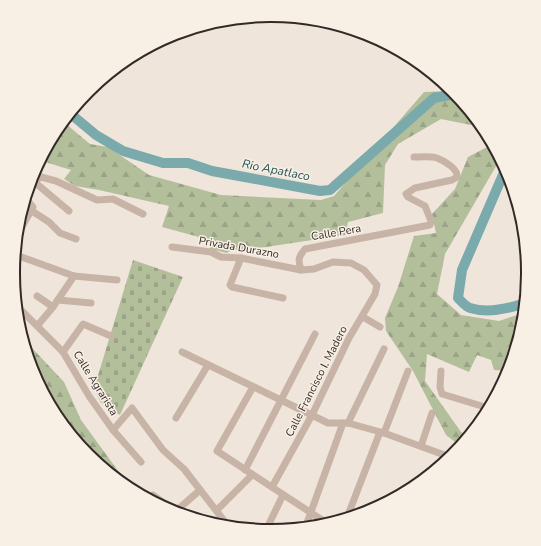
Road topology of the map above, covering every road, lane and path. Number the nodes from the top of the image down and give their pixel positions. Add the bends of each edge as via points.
1 (414, 157) dead end
2 (39, 178) edge
3 (36, 184) edge
4 (30, 210) edge
5 (69, 211) dead end
6 (143, 214) dead end
7 (76, 239) dead end
8 (172, 247) dead end
9 (21, 258) edge
10 (241, 258) junction
11 (301, 270) junction
12 (74, 276) junction
13 (117, 280) dead end
14 (36, 296) dead end
15 (282, 298) dead end
16 (58, 300) junction
17 (91, 303) dead end
18 (53, 307) junction
19 (23, 312) edge
20 (363, 317) junction
21 (38, 325) junction
22 (380, 327) dead end
23 (315, 334) dead end
24 (111, 336) dead end
25 (384, 349) dead end
26 (63, 352) junction
27 (182, 352) dead end
28 (208, 365) junction
29 (408, 371) dead end
30 (441, 371) dead end
31 (253, 387) junction
32 (282, 401) junction
33 (482, 406) edge
34 (432, 413) dead end
35 (312, 415) junction
36 (176, 418) dead end
37 (345, 423) junction
38 (113, 430) junction
39 (382, 432) junction
40 (420, 446) junction
41 (443, 454) edge
42 (141, 462) dead end
43 (245, 470) junction
44 (252, 475) junction
45 (272, 488) junction
46 (200, 490) junction
47 (284, 495) junction
48 (181, 506) edge
49 (217, 510) junction
50 (350, 510) edge
51 (311, 513) junction
52 (224, 519) edge
53 (320, 519) edge
54 (308, 520) edge
55 (269, 524) edge

1 - 11 street, Calle Pera via 437,158 455,169 458,174 452,180 415,188 406,194 425,206 430,225 305,249 298,261
2 - 6 street via 56,181 97,200 112,199
3 - 5 street
4 - 7 street via 49,222 60,233
8 - 10 street, Privada Durazno via 211,252 221,257
9 - 12 street
10 - 11 street, Privada Durazno
10 - 15 street via 230,285 232,287
11 - 20 street, Calle Francisco I. Madero via 314,269 334,262 351,263 364,270 377,285
12 - 13 street
12 - 16 street
14 - 18 street
16 - 17 street
16 - 18 street
18 - 21 street
19 - 21 street, Calle Agrarista
20 - 22 street
20 - 35 street, Calle Francisco I. Madero via 349,338
21 - 26 street, Calle Agrarista
23 - 32 street
24 - 26 street via 83,324
25 - 37 street
26 - 38 street, Calle Agrarista
27 - 28 street
28 - 31 street
28 - 36 street
29 - 39 street
30 - 33 street via 442,394
31 - 32 street
31 - 43 street via 217,451
32 - 35 street
32 - 43 street
34 - 40 street
35 - 37 street via 328,423
35 - 45 street, Calle Francisco I. Madero
37 - 39 street
37 - 51 street
38 - 42 street
38 - 46 street, Calle Agrarista via 132,408 163,450
39 - 40 street
39 - 50 street
40 - 41 street
43 - 44 street
44 - 45 street
44 - 49 street
45 - 47 street
46 - 48 street
46 - 49 street, Calle Agrarista
47 - 51 street
47 - 55 street
49 - 52 street, Calle Agrarista
51 - 53 street
51 - 54 street

